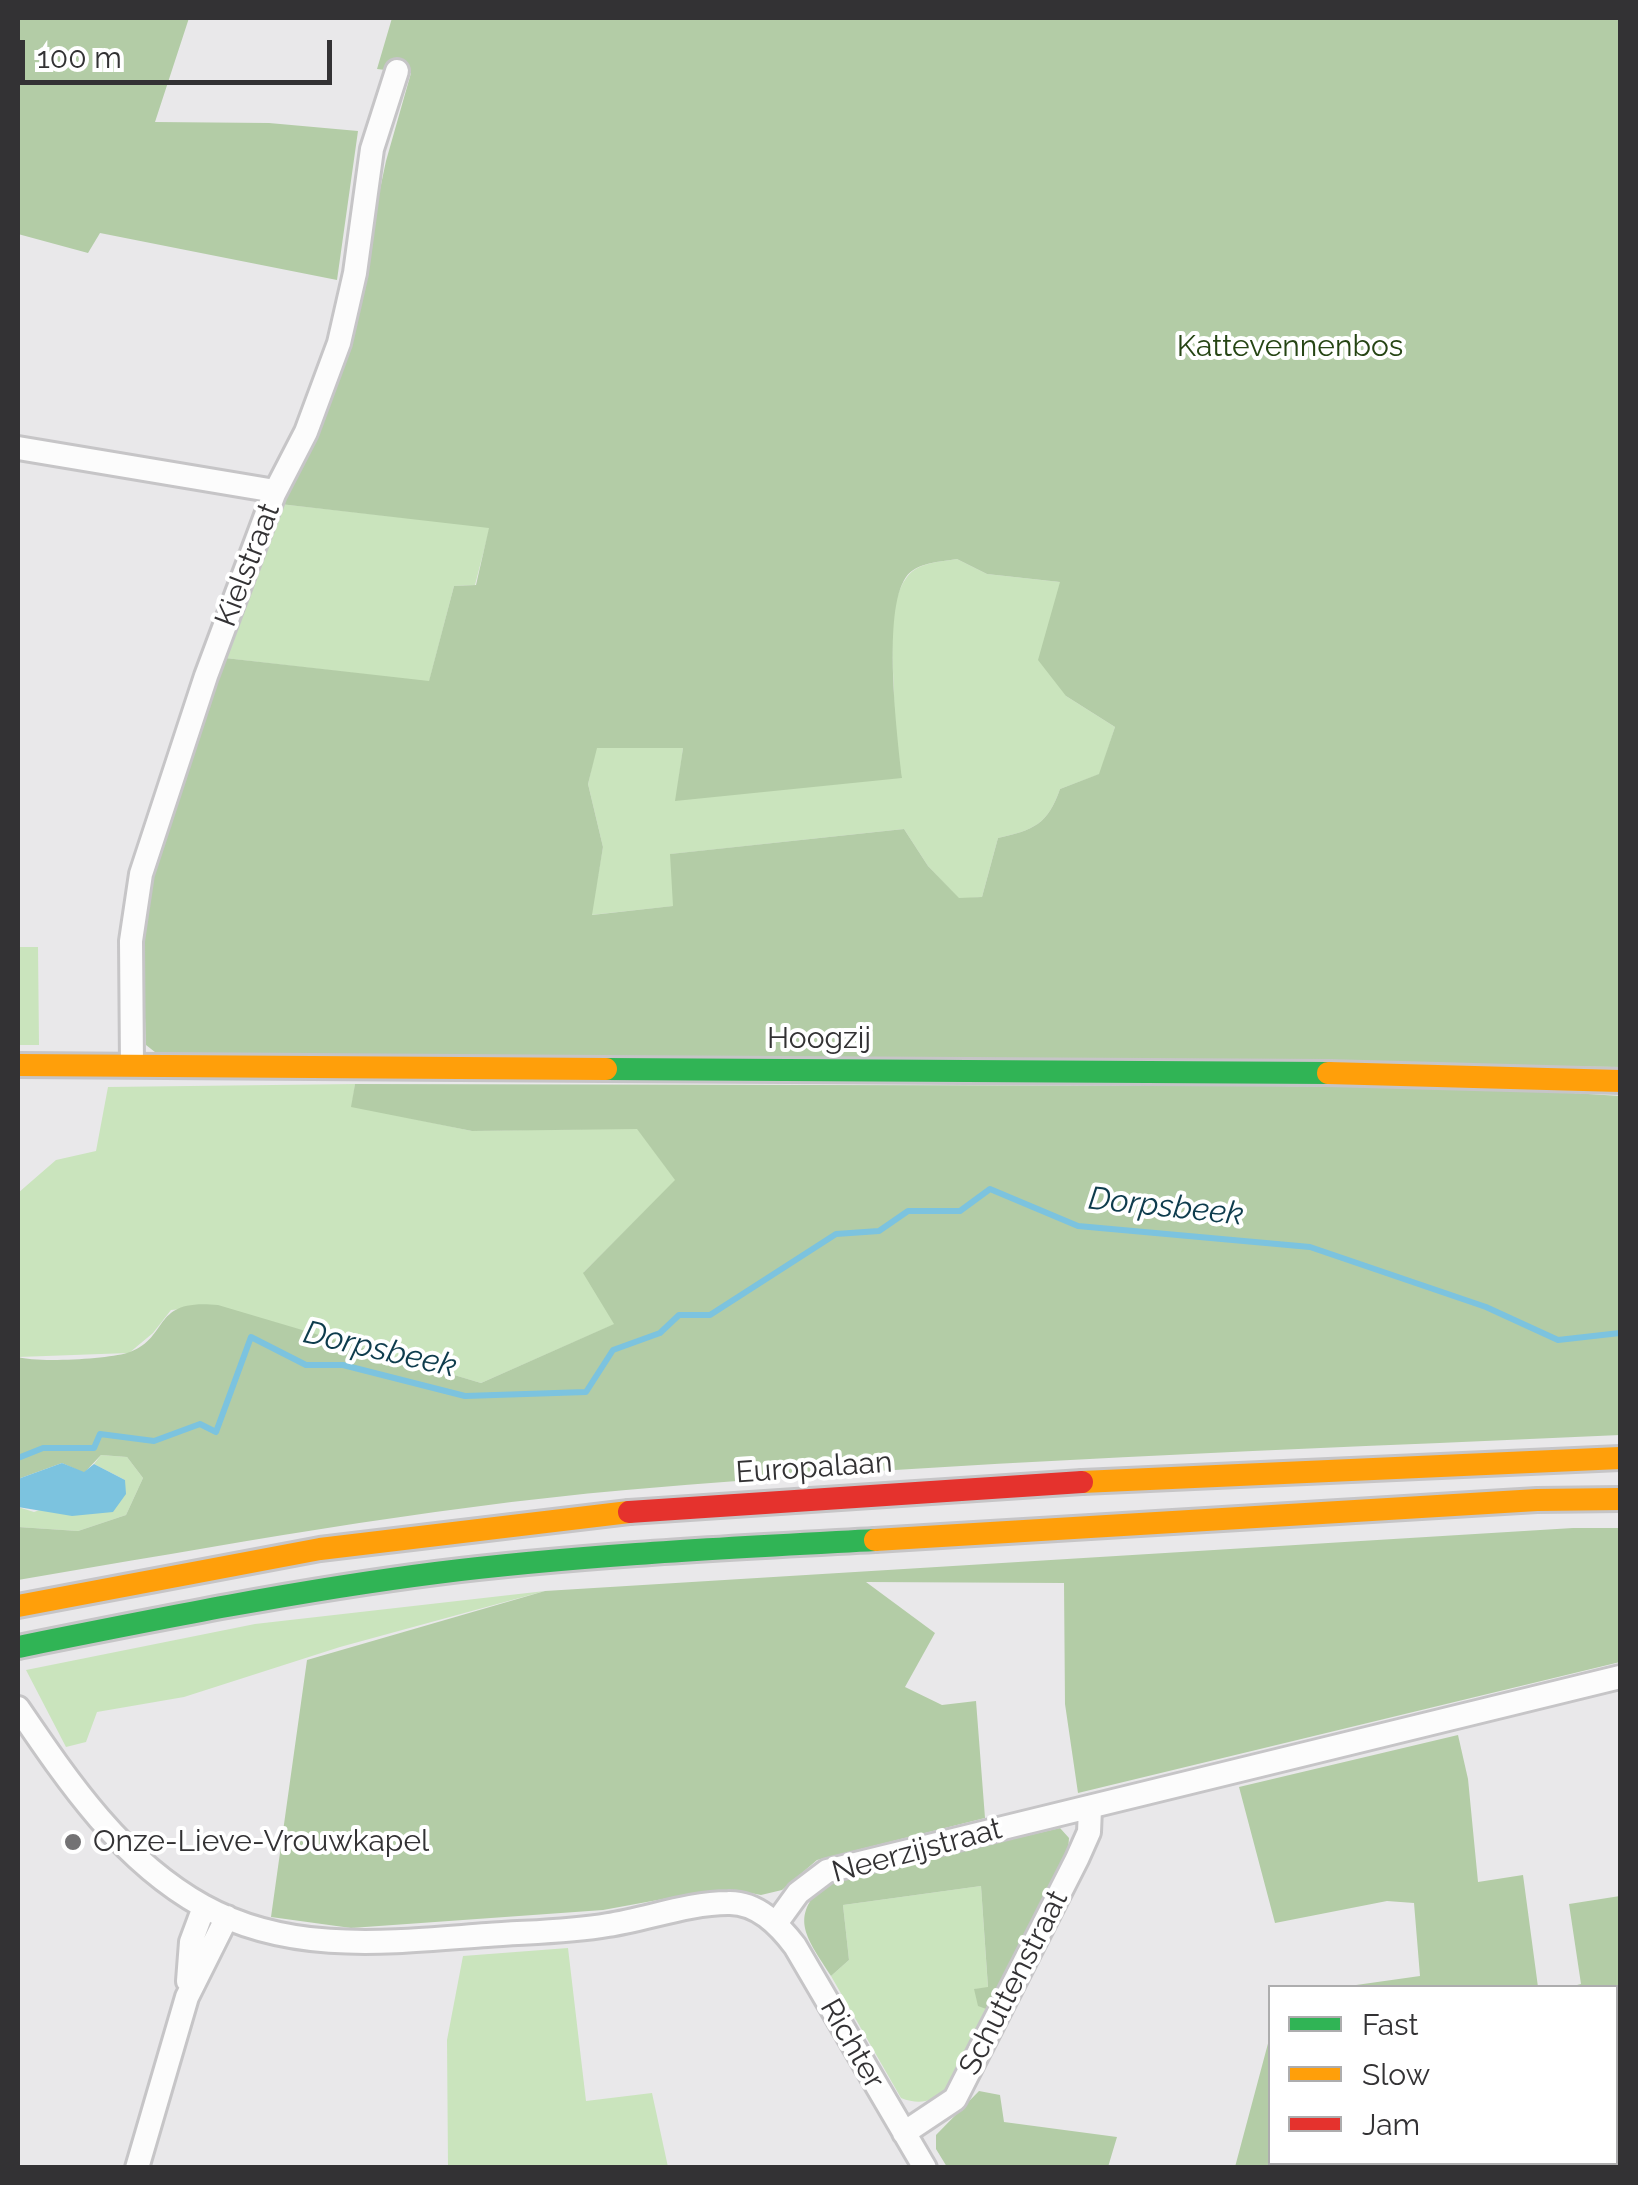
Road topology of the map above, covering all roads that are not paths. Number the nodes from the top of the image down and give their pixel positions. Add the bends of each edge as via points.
1 (397, 71) dead end
2 (18, 448) edge
3 (275, 491) junction
4 (18, 1065) edge
5 (132, 1065) junction
6 (1620, 1081) edge
7 (1620, 1458) edge
8 (1620, 1499) edge
9 (18, 1606) edge
10 (24, 1645) edge
11 (1620, 1677) edge
12 (18, 1709) edge
13 (1090, 1808) junction
14 (204, 1907) junction
15 (227, 1917) junction
16 (777, 1922) junction
17 (187, 1997) junction
18 (904, 2133) junction
19 (137, 2168) edge
20 (925, 2168) edge

1 - 3 street, Kielstraat via 372,149 339,343 306,432
2 - 3 street
3 - 5 street, Kielstraat via 140,874 131,942
4 - 5 main road, Hoogzij
5 - 6 main road, Hoogzij via 1486,1074
7 - 9 main road, Europalaan via 671,1507 320,1549
8 - 10 main road via 634,1554 261,1598
11 - 13 street, Neerzijstraat
12 - 14 street via 120,1843
13 - 16 street, Neerzijstraat via 828,1871 798,1893
13 - 18 street, Schuttenstraat via 1078,1859 955,2099
14 - 15 street
14 - 17 street via 191,1942
15 - 16 street via 288,1937 361,1943 604,1926 730,1902
15 - 17 street
16 - 18 street, Richter
17 - 19 street
18 - 20 street, Richter

